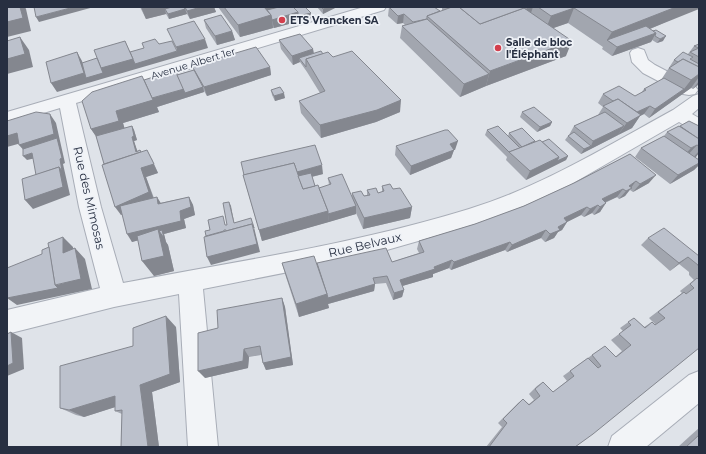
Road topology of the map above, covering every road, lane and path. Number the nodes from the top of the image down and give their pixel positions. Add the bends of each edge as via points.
1 (378, 7) edge
2 (638, 53) dead end
3 (699, 96) edge
4 (67, 100) junction
5 (699, 100) edge
6 (679, 114) junction
7 (7, 118) edge
8 (699, 126) edge
9 (190, 281) junction
10 (114, 296) junction
11 (7, 322) edge
12 (699, 385) edge
13 (203, 447) edge
14 (623, 447) edge

1 - 4 street, Avenue Albert 1er
2 - 3 street via 640,62 649,69
4 - 7 street, Avenue Albert 1er
4 - 10 street, Rue des Mimosas via 90,207
5 - 6 street, Rue Belvaux
6 - 8 street
6 - 9 street, Rue Belvaux via 550,187 473,217 359,248
9 - 10 street, Rue Belvaux
9 - 13 street
10 - 11 street, Rue Belvaux
12 - 14 street

